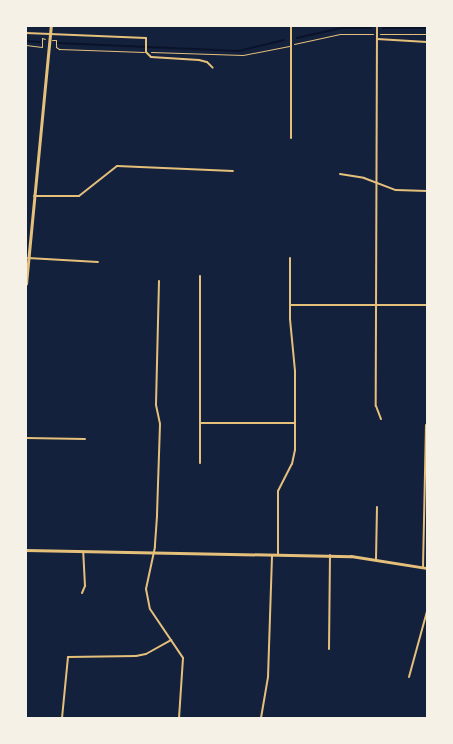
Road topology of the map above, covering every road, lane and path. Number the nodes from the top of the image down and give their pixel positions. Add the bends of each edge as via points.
1 (51, 26) edge
2 (291, 26) edge
3 (377, 26) edge
4 (26, 33) edge
5 (51, 34) junction
6 (374, 34) dead end
7 (381, 34) dead end
8 (427, 34) edge
9 (42, 38) dead end
10 (377, 39) junction
11 (55, 40) dead end
12 (427, 42) edge
13 (294, 44) dead end
14 (26, 45) edge
15 (288, 46) dead end
16 (147, 51) junction
17 (143, 52) dead end
18 (213, 68) dead end
19 (291, 138) dead end
20 (233, 171) dead end
21 (340, 174) dead end
22 (377, 183) junction
23 (427, 191) edge
24 (34, 196) junction
25 (28, 258) junction
26 (290, 258) dead end
27 (98, 262) dead end
28 (200, 276) dead end
29 (159, 281) dead end
30 (26, 284) edge
31 (290, 305) junction
32 (377, 305) junction
33 (427, 305) edge
34 (381, 419) dead end
35 (200, 423) junction
36 (295, 423) junction
37 (426, 425) dead end
38 (26, 438) edge
39 (85, 439) dead end
40 (200, 463) dead end
41 (378, 507) dead end
42 (26, 550) edge
43 (83, 553) junction
44 (154, 554) junction
45 (272, 554) junction
46 (278, 555) junction
47 (330, 555) junction
48 (376, 559) junction
49 (423, 568) junction
50 (427, 568) edge
51 (82, 593) dead end
52 (427, 611) edge
53 (171, 640) junction
54 (329, 649) dead end
55 (409, 677) dead end
56 (62, 718) edge
57 (179, 718) edge
58 (261, 718) edge

1 - 5 street
2 - 19 street
3 - 10 street
4 - 5 street
5 - 16 street via 146,38
5 - 24 street
6 - 13 path via 342,34
7 - 8 path
9 - 14 path via 42,47
10 - 12 street
10 - 22 street
11 - 17 path via 59,49
15 - 16 path via 243,55
16 - 18 street via 153,58 199,60 207,62
20 - 24 street via 117,166 79,196
21 - 22 street
22 - 23 street via 403,191
22 - 32 street
24 - 25 street
25 - 27 street
25 - 30 street
26 - 31 street
28 - 35 street
29 - 44 street via 156,405 160,424
31 - 32 street
31 - 36 street
32 - 33 street
32 - 34 street via 376,406
35 - 36 street
35 - 40 street
36 - 46 street via 293,460 278,496
37 - 49 street
38 - 39 street
41 - 48 street
42 - 43 street
43 - 44 street
43 - 51 street via 85,586
44 - 45 street
44 - 53 street via 146,597 150,609
45 - 46 street
45 - 58 street via 268,677
46 - 47 street
47 - 48 street
47 - 54 street
48 - 49 street
49 - 50 street
52 - 55 street
53 - 56 street via 146,654 136,656 68,657
53 - 57 street via 180,652 184,665

